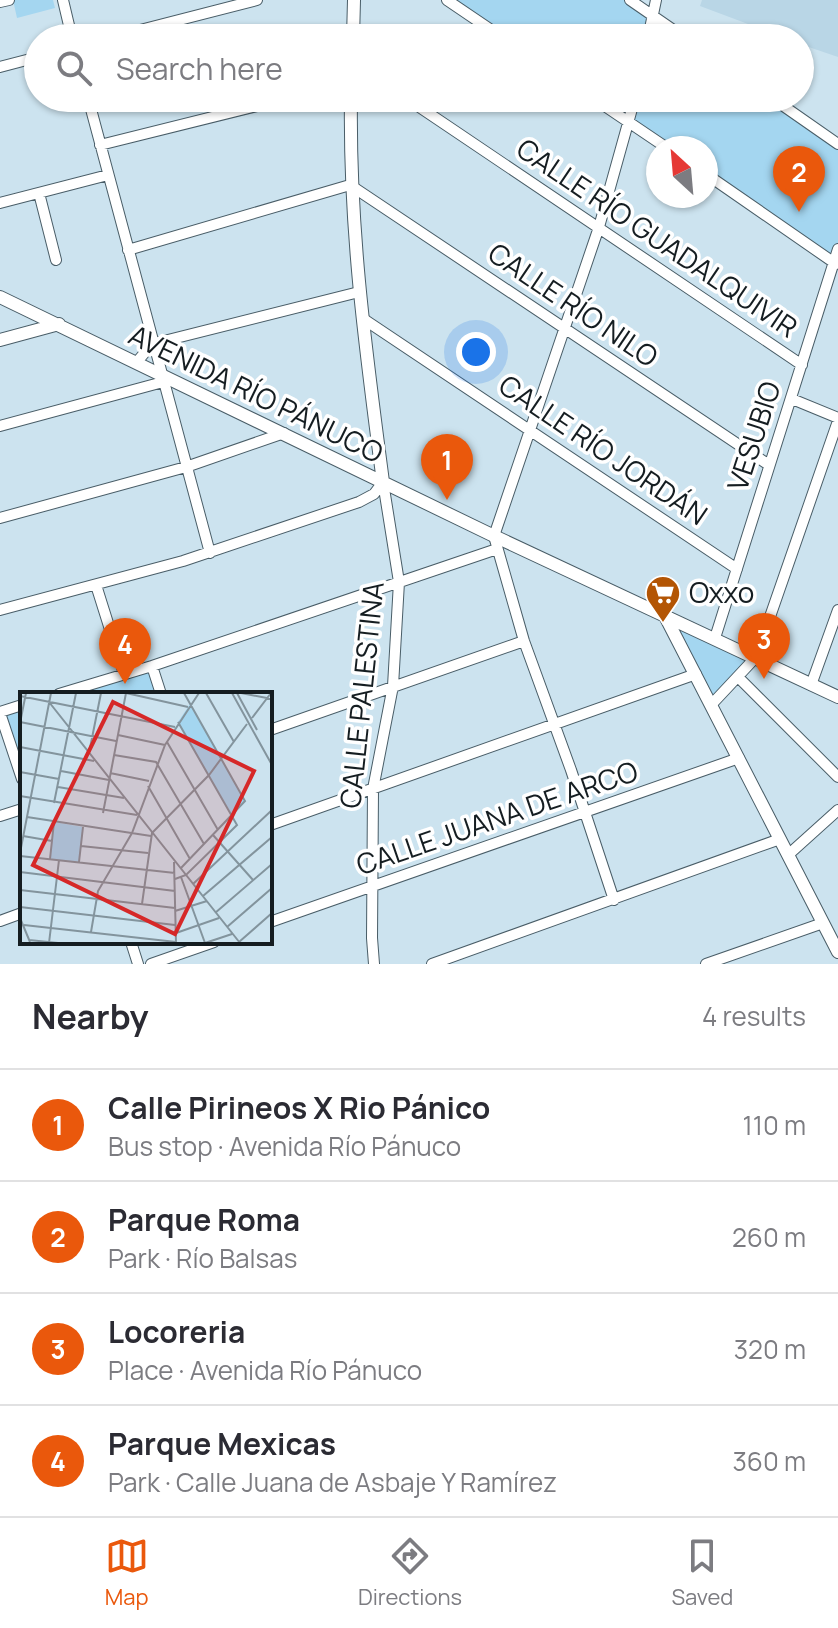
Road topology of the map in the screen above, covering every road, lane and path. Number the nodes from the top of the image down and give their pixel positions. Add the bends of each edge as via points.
1 (9, 0) edge
2 (63, 0) edge
3 (257, 0) edge
4 (354, 0) edge
5 (447, 0) edge
6 (630, 0) edge
7 (656, 0) edge
8 (0, 2) edge
9 (653, 16) junction
10 (69, 24) edge
11 (164, 24) edge
12 (353, 24) edge
13 (482, 24) edge
14 (651, 24) edge
15 (665, 24) edge
16 (24, 61) edge
17 (0, 67) edge
18 (92, 112) edge
19 (233, 112) edge
20 (351, 112) edge
21 (427, 112) edge
22 (614, 112) edge
23 (632, 112) edge
24 (792, 112) edge
25 (629, 122) junction
26 (649, 136) edge
27 (838, 144) edge
28 (100, 145) junction
29 (108, 175) junction
30 (718, 182) edge
31 (350, 185) junction
32 (39, 193) junction
33 (0, 203) edge
34 (599, 227) junction
35 (838, 249) edge
36 (128, 250) junction
37 (56, 260) dead end
38 (836, 264) edge
39 (359, 292) junction
40 (1, 295) edge
41 (362, 318) junction
42 (59, 324) junction
43 (566, 328) junction
44 (0, 340) edge
45 (152, 344) junction
46 (136, 363) junction
47 (802, 365) junction
48 (162, 379) junction
49 (792, 399) junction
50 (838, 420) edge
51 (0, 426) edge
52 (532, 430) junction
53 (284, 433) junction
54 (769, 465) junction
55 (186, 467) junction
56 (383, 482) junction
57 (0, 518) edge
58 (496, 542) junction
59 (210, 553) junction
60 (737, 569) junction
61 (399, 582) junction
62 (96, 585) junction
63 (0, 610) edge
64 (838, 610) edge
65 (665, 616) junction
66 (715, 638) junction
67 (524, 641) junction
68 (756, 657) junction
69 (152, 666) junction
70 (124, 674) junction
71 (696, 674) junction
72 (738, 677) junction
73 (811, 685) junction
74 (393, 686) junction
75 (66, 692) edge
76 (160, 692) edge
77 (838, 697) edge
78 (712, 704) junction
79 (20, 706) edge
80 (0, 712) edge
81 (555, 724) junction
82 (272, 729) edge
83 (739, 758) junction
84 (20, 773) edge
85 (838, 777) edge
86 (373, 789) junction
87 (20, 810) edge
88 (838, 810) edge
89 (585, 813) junction
90 (0, 816) edge
91 (272, 824) edge
92 (780, 839) junction
93 (788, 855) junction
94 (372, 887) junction
95 (614, 900) junction
96 (20, 914) edge
97 (0, 921) edge
98 (272, 921) edge
99 (823, 923) junction
100 (132, 944) edge
101 (208, 944) edge
102 (838, 952) edge
103 (138, 964) edge
104 (151, 964) edge
105 (374, 964) edge
106 (432, 964) edge
107 (706, 964) edge

1 - 8 street
2 - 10 street
3 - 11 street
4 - 12 street
5 - 13 street
6 - 9 street
7 - 9 street
9 - 14 street
9 - 15 street
16 - 17 street
18 - 28 street
19 - 28 street
20 - 31 street, CALLE PALESTINA
21 - 34 street, CALLE RÍO GUADALQUIVIR
22 - 25 street
23 - 25 street
24 - 27 street
25 - 26 street
25 - 34 street
28 - 29 street
29 - 32 street
29 - 36 street
30 - 38 street
31 - 36 street
31 - 39 street, CALLE PALESTINA
31 - 43 street, CALLE RÍO NILO
32 - 33 street
32 - 37 street
34 - 43 street
34 - 47 street, CALLE RÍO GUADALQUIVIR
35 - 38 street, VESUBIO
36 - 45 street
38 - 47 street, VESUBIO
39 - 41 street, CALLE PALESTINA
39 - 45 street
40 - 42 street, AVENIDA RÍO PÁNUCO
41 - 52 street, CALLE RÍO JORDÁN
41 - 56 street, CALLE PALESTINA
42 - 44 street
42 - 46 street, AVENIDA RÍO PÁNUCO
43 - 52 street
43 - 54 street, CALLE RÍO NILO
45 - 46 street
45 - 48 street
46 - 48 street, AVENIDA RÍO PÁNUCO
47 - 49 street, VESUBIO
48 - 51 street
48 - 53 street, AVENIDA RÍO PÁNUCO
48 - 55 street
49 - 50 street
49 - 54 street, VESUBIO
50 - 68 street
52 - 58 street
52 - 60 street, CALLE RÍO JORDÁN
53 - 55 street
53 - 56 street, AVENIDA RÍO PÁNUCO
54 - 60 street, VESUBIO
55 - 57 street
55 - 59 street
56 - 58 street, AVENIDA RÍO PÁNUCO
56 - 59 street via 359,502
56 - 61 street, CALLE PALESTINA
58 - 61 street
58 - 65 street, AVENIDA RÍO PÁNUCO
58 - 67 street
59 - 62 street
60 - 66 street, VESUBIO
61 - 69 street
61 - 74 street, CALLE PALESTINA
62 - 63 street
62 - 70 street
64 - 73 street
65 - 66 street, AVENIDA RÍO PÁNUCO
65 - 71 street
66 - 68 street, AVENIDA RÍO PÁNUCO
67 - 74 street
67 - 81 street
68 - 72 street
68 - 73 street, AVENIDA RÍO PÁNUCO
69 - 70 street
69 - 76 street
70 - 75 street
71 - 78 street
71 - 81 street
72 - 78 street
72 - 85 street
73 - 77 street, AVENIDA RÍO PÁNUCO
74 - 82 street
74 - 86 street, CALLE PALESTINA
78 - 83 street
79 - 80 street
80 - 84 street
81 - 86 street
81 - 89 street
83 - 89 street, CALLE JUANA DE ARCO
83 - 92 street
86 - 91 street
86 - 94 street, CALLE PALESTINA
87 - 90 street
88 - 93 street
89 - 94 street, CALLE JUANA DE ARCO
89 - 95 street
92 - 93 street
92 - 95 street
93 - 99 street
94 - 98 street, CALLE JUANA DE ARCO
94 - 105 street, CALLE PALESTINA
95 - 106 street
96 - 97 street
99 - 102 street
99 - 107 street
100 - 103 street
101 - 104 street

